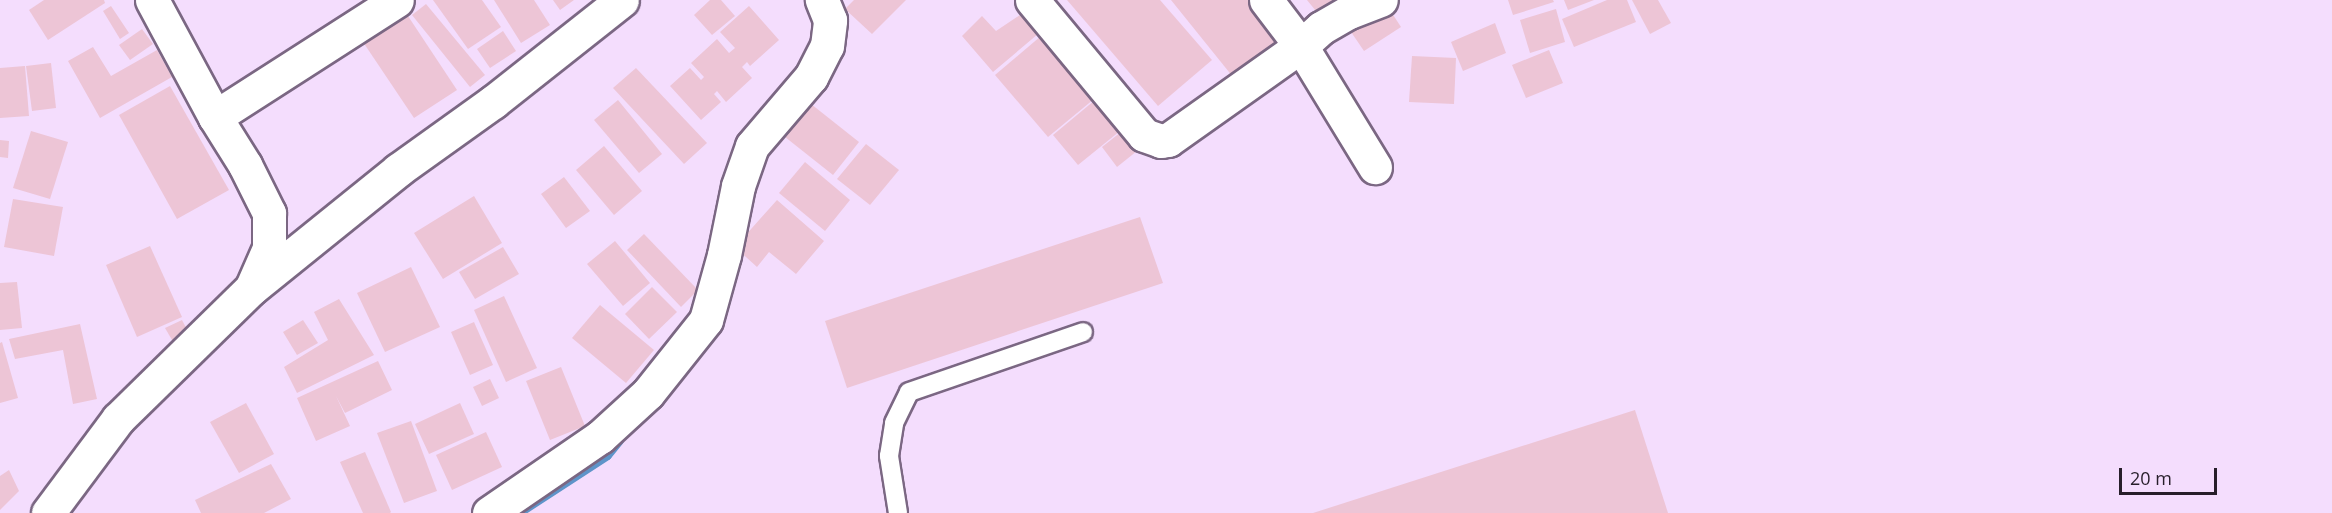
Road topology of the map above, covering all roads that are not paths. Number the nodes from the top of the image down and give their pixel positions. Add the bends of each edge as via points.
1 (152, 0) edge
2 (397, 0) edge
3 (822, 0) edge
4 (1032, 0) edge
5 (1266, 0) edge
6 (1381, 0) edge
7 (617, 2) edge
8 (1301, 46) junction
9 (215, 117) junction
10 (1375, 167) dead end
11 (252, 288) junction
12 (1083, 332) dead end
13 (48, 513) edge
14 (489, 513) edge
15 (898, 513) edge

1 - 9 street
2 - 9 street
3 - 14 street via 830,20 827,46 811,77 752,146 738,186 706,320 648,393 600,437
4 - 8 street via 1144,135 1154,140 1168,140
5 - 8 street
6 - 8 street via 1321,28
7 - 11 street
8 - 10 street
9 - 11 street via 269,213 269,248
11 - 13 street via 118,419
12 - 15 lane via 909,392 894,423 890,456

